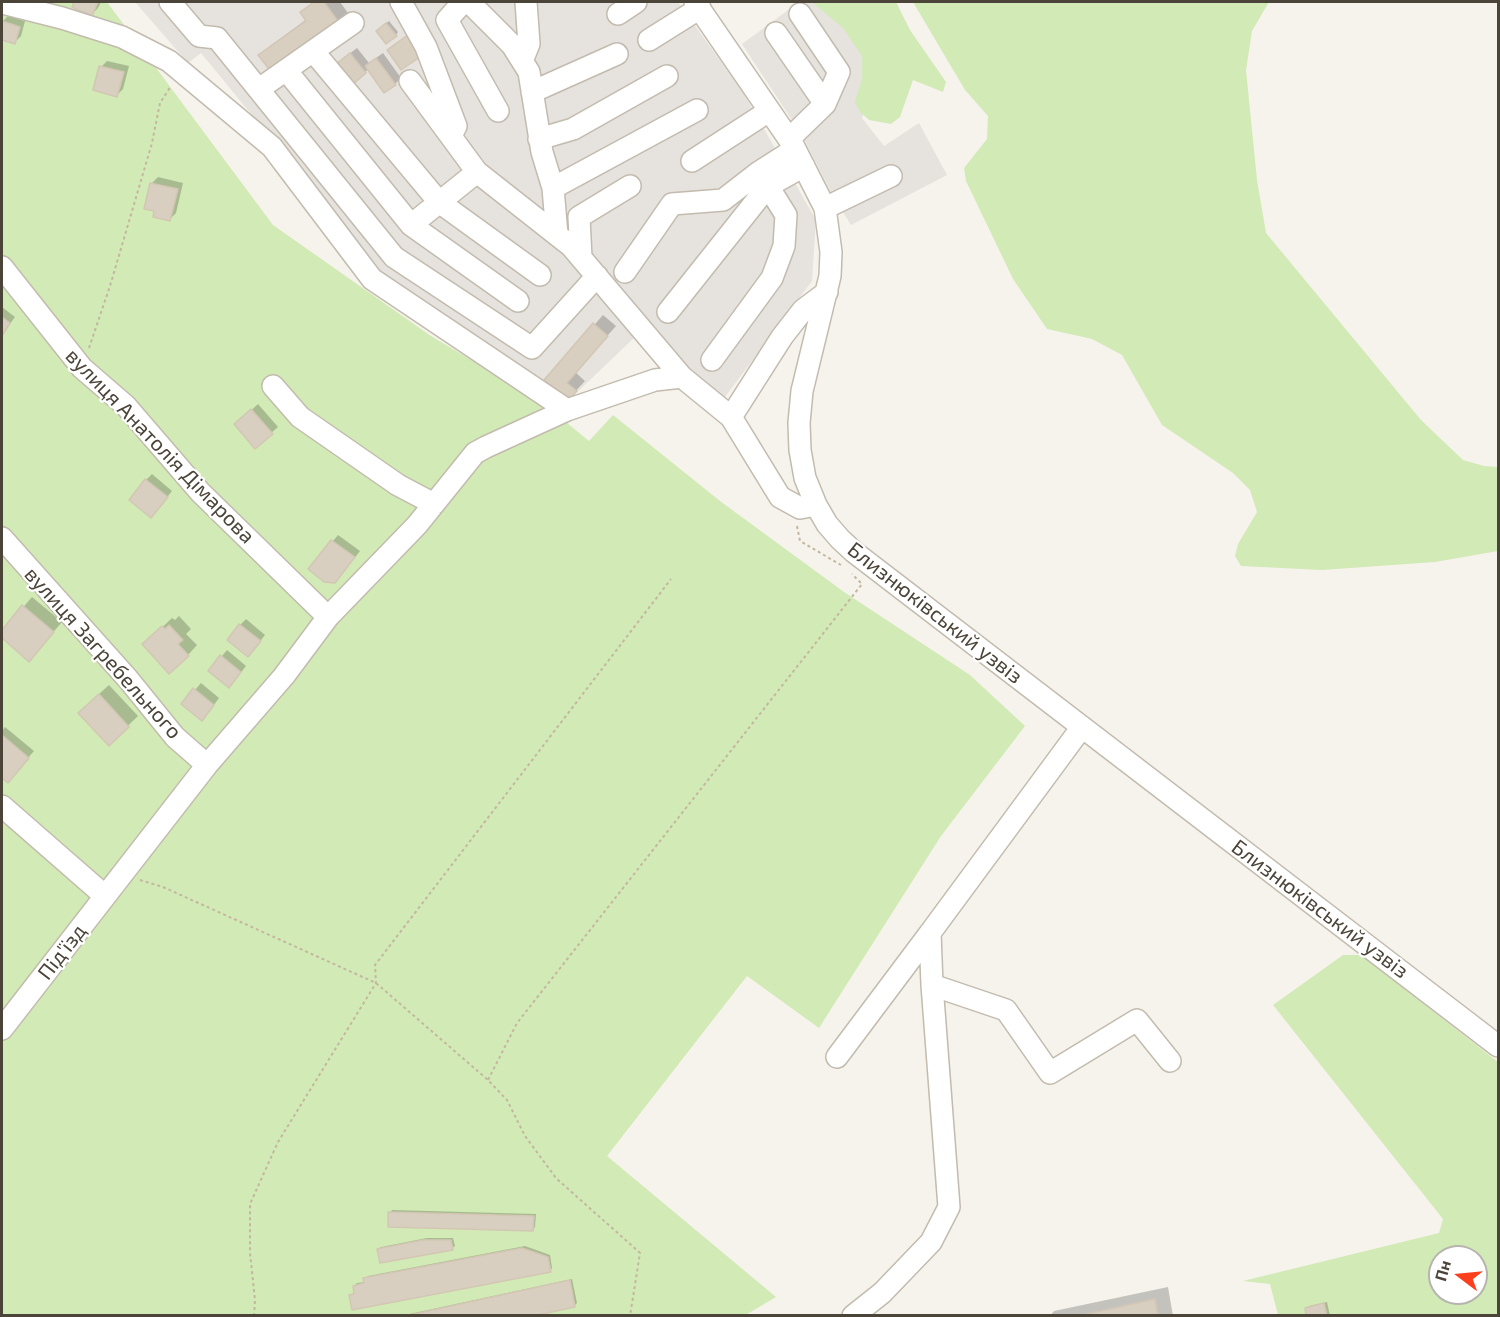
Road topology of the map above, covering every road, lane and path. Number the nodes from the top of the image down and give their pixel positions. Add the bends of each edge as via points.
1 (170, 2) edge
2 (400, 2) edge
3 (463, 2) edge
4 (469, 2) edge
5 (526, 2) edge
6 (636, 2) edge
7 (2, 3) edge
8 (697, 5) edge
9 (618, 14) dead end
10 (800, 14) dead end
11 (353, 23) dead end
12 (776, 33) dead end
13 (649, 40) dead end
14 (314, 51) junction
15 (617, 54) dead end
16 (522, 61) junction
17 (286, 70) junction
18 (185, 75) junction
19 (667, 76) dead end
20 (410, 81) dead end
21 (259, 89) junction
22 (532, 92) junction
23 (825, 104) junction
24 (697, 110) dead end
25 (498, 111) dead end
26 (769, 111) junction
27 (451, 137) junction
28 (540, 139) junction
29 (796, 151) junction
30 (692, 161) dead end
31 (477, 172) junction
32 (891, 176) dead end
33 (763, 179) junction
34 (630, 186) dead end
35 (553, 188) junction
36 (439, 202) junction
37 (825, 208) junction
38 (411, 225) junction
39 (557, 235) junction
40 (581, 258) junction
41 (2, 267) edge
42 (625, 272) dead end
43 (540, 275) dead end
44 (597, 276) junction
45 (827, 291) junction
46 (518, 301) dead end
47 (668, 312) dead end
48 (712, 360) dead end
49 (82, 368) junction
50 (682, 377) junction
51 (273, 386) dead end
52 (567, 410) junction
53 (731, 417) junction
54 (434, 504) junction
55 (816, 505) junction
56 (796, 523) dead end
57 (2, 538) edge
58 (670, 579) dead end
59 (328, 617) junction
60 (1082, 727) junction
61 (207, 765) junction
62 (2, 806) edge
63 (122, 874) junction
64 (105, 896) junction
65 (930, 933) junction
66 (376, 983) junction
67 (932, 985) junction
68 (2, 1029) edge
69 (1498, 1046) edge
70 (837, 1057) dead end
71 (1170, 1061) dead end
72 (488, 1080) junction
73 (254, 1316) edge
74 (630, 1316) edge
75 (853, 1316) edge

1 - 21 street via 199,36 217,38
2 - 27 street via 426,47 456,126
3 - 25 street via 447,20
4 - 16 street via 512,45
5 - 16 street via 530,44
6 - 9 street
7 - 18 street via 122,37 169,61
8 - 13 street
8 - 26 street, Близнюківський узвіз
10 - 23 street via 839,72
11 - 14 street
12 - 23 street
14 - 17 street
14 - 36 street
15 - 22 street
16 - 22 street via 529,72
17 - 21 street
17 - 38 street
18 - 49 path via 167,89 160,103 110,286
18 - 52 street via 272,147 372,279
19 - 28 street via 573,129
20 - 27 street
21 - 44 street via 394,257 532,348
22 - 28 street
23 - 29 street
24 - 35 street
26 - 29 street, Близнюківський узвіз
26 - 30 street
27 - 31 street
28 - 35 street
29 - 33 street
29 - 37 street, Близнюківський узвіз
31 - 36 street
31 - 39 street
32 - 37 street
33 - 42 street via 723,200 672,204
33 - 47 street
33 - 48 street via 786,215 784,246 772,278
34 - 40 street via 579,217
35 - 39 street
36 - 38 street
36 - 43 street
37 - 45 street, Близнюківський узвіз via 831,252
38 - 46 street
39 - 40 street
40 - 44 street
41 - 49 street, вулиця Анатолія Дімарова
44 - 50 street
45 - 53 street via 802,310
45 - 55 street, Близнюківський узвіз via 802,391 799,423 805,478
49 - 59 street, вулиця Анатолія Дімарова via 126,406 200,492
50 - 52 street, Під'їзд via 655,380
50 - 53 street
51 - 54 street via 300,417 398,485
52 - 54 street, Під'їзд via 476,453
53 - 55 street via 780,497 800,508
54 - 59 street, Під'їзд
55 - 60 street, Близнюківський узвіз via 854,552
56 - 72 path via 800,541 847,569 862,584 517,1023
57 - 61 street, вулиця Загребельного via 176,737
58 - 66 path via 375,965
59 - 61 street, Під'їзд via 284,676
60 - 65 street
60 - 69 street, Близнюківський узвіз
61 - 63 street, Під'їзд
62 - 64 street
63 - 64 street, Під'їзд
63 - 66 path via 163,887
64 - 68 street, Під'їзд
65 - 67 street
65 - 70 street
66 - 72 path
66 - 73 path via 278,1142 250,1204
67 - 71 street via 1006,1010 1050,1073 1137,1020
67 - 75 street via 949,1207 931,1242 882,1293
72 - 74 path via 507,1100 525,1136 556,1178 640,1253

